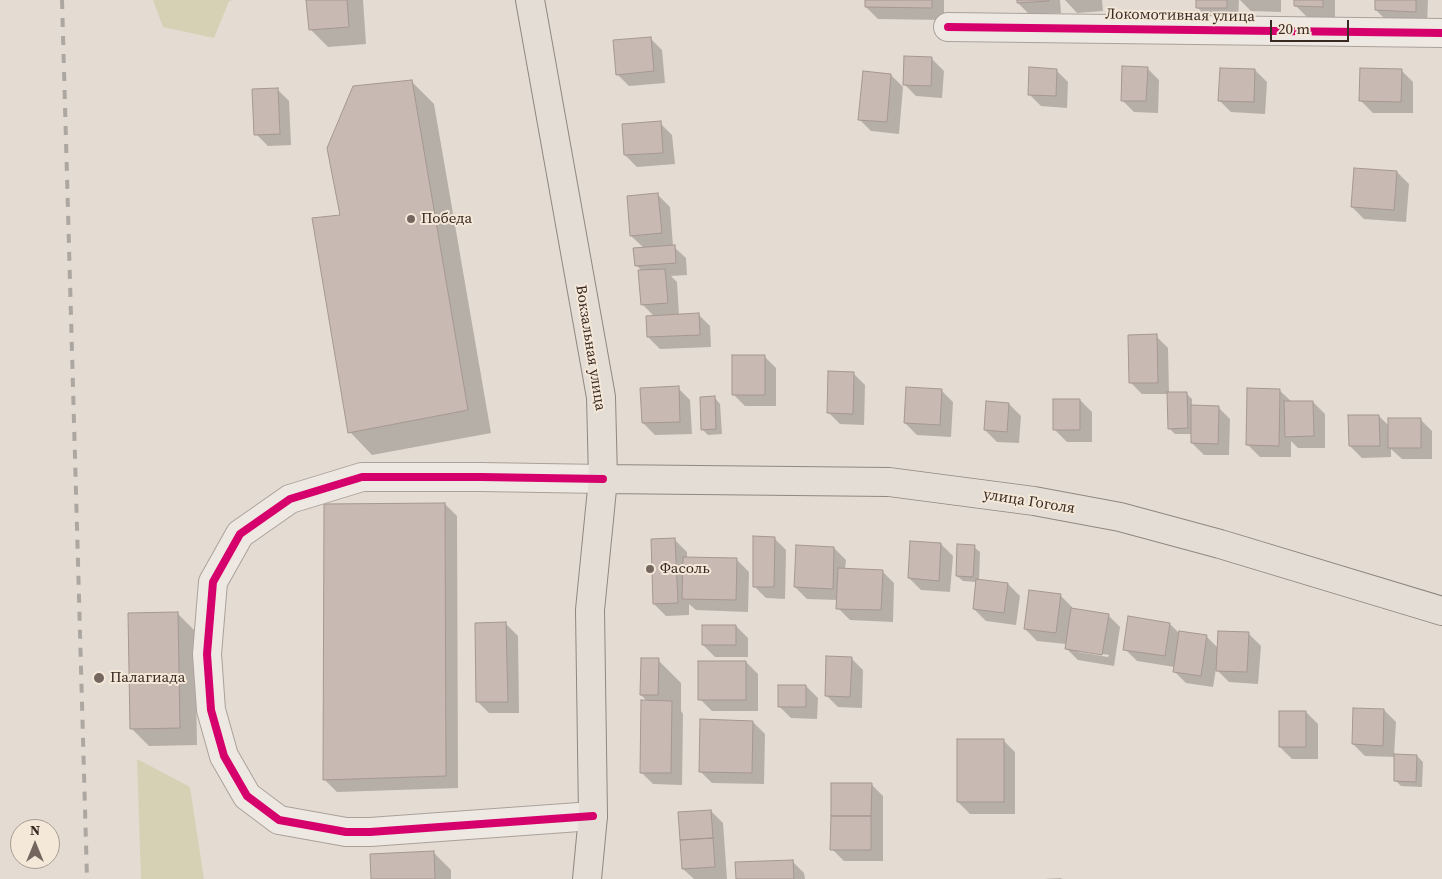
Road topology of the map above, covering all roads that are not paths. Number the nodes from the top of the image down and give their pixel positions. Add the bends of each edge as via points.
1 (530, 0) edge
2 (948, 27) dead end
3 (1442, 32) edge
4 (603, 479) junction
5 (1442, 611) edge
6 (593, 816) junction
7 (587, 879) edge

1 - 4 main road, Вокзальная улица via 601,397
2 - 3 street, Локомотивная улица
4 - 5 main road, улица Гоголя via 889,482 1034,501 1120,518 1220,544
4 - 6 main road, Вокзальная улица via 590,610
4 - 6 street via 362,477 290,499 240,534 213,582 207,654 211,710 224,756 247,796 279,820 346,832 370,832
6 - 7 main road, Вокзальная улица

